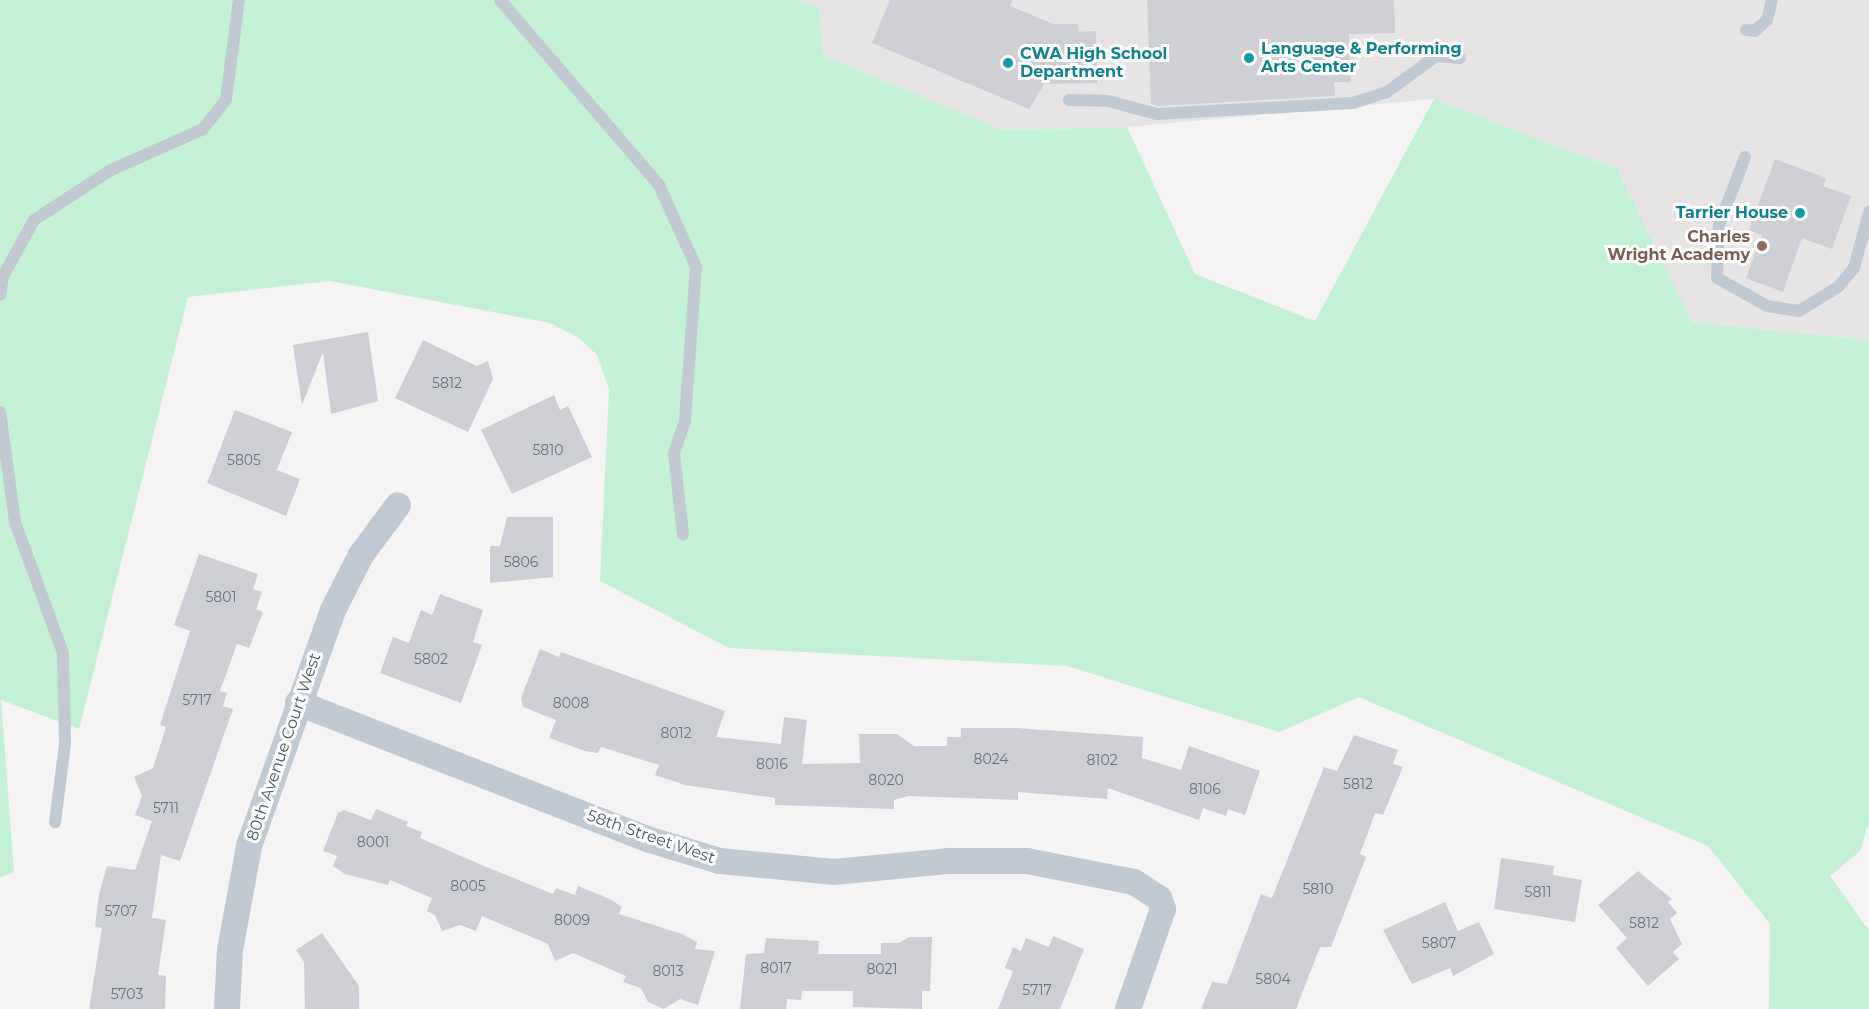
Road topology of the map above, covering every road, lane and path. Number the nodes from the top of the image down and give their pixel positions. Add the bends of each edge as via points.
1 (238, 0) edge
2 (500, 0) edge
3 (1772, 0) edge
4 (1746, 30) dead end
5 (1460, 58) dead end
6 (1069, 100) dead end
7 (1744, 157) dead end
8 (1869, 212) edge
9 (0, 294) edge
10 (0, 412) edge
11 (398, 505) dead end
12 (683, 535) dead end
13 (298, 702) junction
14 (55, 822) dead end
15 (227, 1009) edge
16 (1128, 1009) edge

1 - 9 lane via 226,100 215,115 203,129 111,170 34,220 3,276
2 - 12 lane via 659,185 696,267 685,422 674,453
3 - 4 lane via 1767,20 1755,31
5 - 6 lane via 1436,56 1387,92 1353,102 1157,114 1108,101
7 - 8 lane via 1719,225 1717,278 1767,306 1799,311 1838,287 1854,268
10 - 14 lane via 15,522 63,652 65,744
11 - 13 street, 80th Avenue Court West via 345,582
13 - 15 street, 80th Avenue Court West via 249,846 230,950
13 - 16 street, 58th Street West via 647,839 720,861 834,872 1027,861 1114,875 1159,898 1162,923

